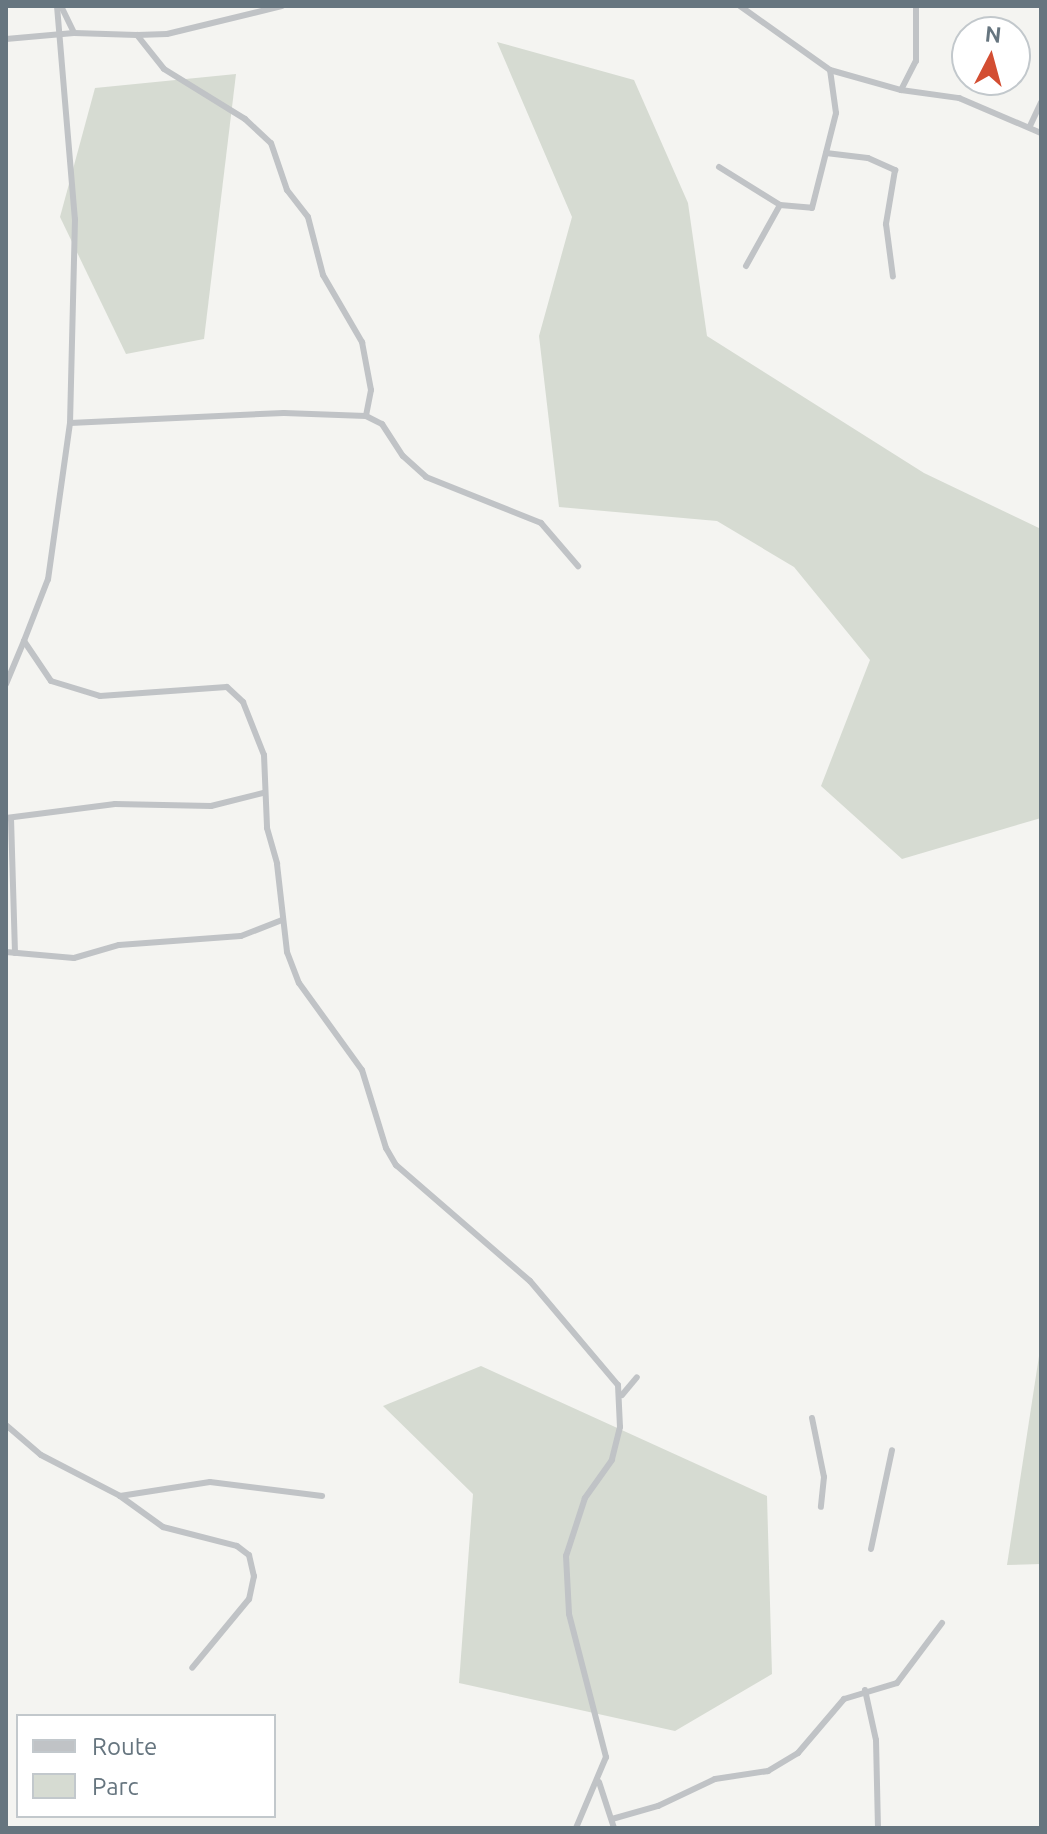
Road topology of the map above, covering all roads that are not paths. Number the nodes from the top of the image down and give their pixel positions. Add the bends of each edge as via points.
1 (59, 6) edge
2 (282, 6) edge
3 (740, 6) edge
4 (916, 6) edge
5 (58, 32) junction
6 (74, 33) junction
7 (137, 35) junction
8 (6, 39) edge
9 (830, 70) junction
10 (901, 90) junction
11 (1041, 102) edge
12 (1030, 126) junction
13 (1041, 133) edge
14 (826, 153) junction
15 (719, 167) dead end
16 (780, 205) junction
17 (746, 266) dead end
18 (893, 277) dead end
19 (366, 416) junction
20 (70, 423) junction
21 (578, 566) dead end
22 (24, 641) junction
23 (6, 684) edge
24 (263, 793) junction
25 (8, 818) edge
26 (282, 920) junction
27 (6, 952) edge
28 (15, 953) junction
29 (637, 1377) dead end
30 (622, 1395) junction
31 (812, 1418) dead end
32 (6, 1425) edge
33 (892, 1450) dead end
34 (120, 1496) junction
35 (322, 1496) dead end
36 (821, 1507) dead end
37 (871, 1549) dead end
38 (942, 1623) dead end
39 (192, 1668) dead end
40 (865, 1690) junction
41 (599, 1782) junction
42 (612, 1819) junction
43 (576, 1828) edge
44 (614, 1828) edge
45 (878, 1828) edge

1 - 5 street
1 - 6 street
2 - 7 street via 167,34
3 - 9 street
4 - 10 street via 916,61
5 - 6 street
5 - 8 street
5 - 20 street via 75,219
6 - 7 street
7 - 19 street via 164,69 245,119 271,143 287,190 308,217 323,275 362,342 371,390
9 - 10 street
9 - 14 street via 836,113
10 - 12 street via 959,98
11 - 12 street
12 - 13 street
14 - 16 street via 812,208
14 - 18 street via 868,158 895,170 886,224
15 - 16 street
16 - 17 street
19 - 20 street via 284,413
19 - 21 street via 382,424 403,456 426,477 541,523
20 - 22 street via 48,579
22 - 23 street
22 - 24 street via 51,681 100,696 227,687 243,702 259,736
24 - 25 street via 211,806 115,804
24 - 26 street
25 - 28 street
26 - 28 street via 241,936 119,945 74,958
26 - 30 street via 299,983 362,1070 396,1165 530,1281 580,1335
27 - 28 street
29 - 30 street
30 - 41 street via 612,1460 585,1498 566,1556 569,1614 605,1741
31 - 36 street via 824,1477
32 - 34 street via 53,1462
33 - 37 street
34 - 35 street via 210,1482
34 - 39 street via 163,1527 237,1546 253,1563 249,1599
38 - 40 street via 897,1683
40 - 42 street via 844,1699 798,1753 768,1771 715,1779 658,1806
40 - 45 street via 876,1740
41 - 42 street
41 - 43 street
42 - 44 street

